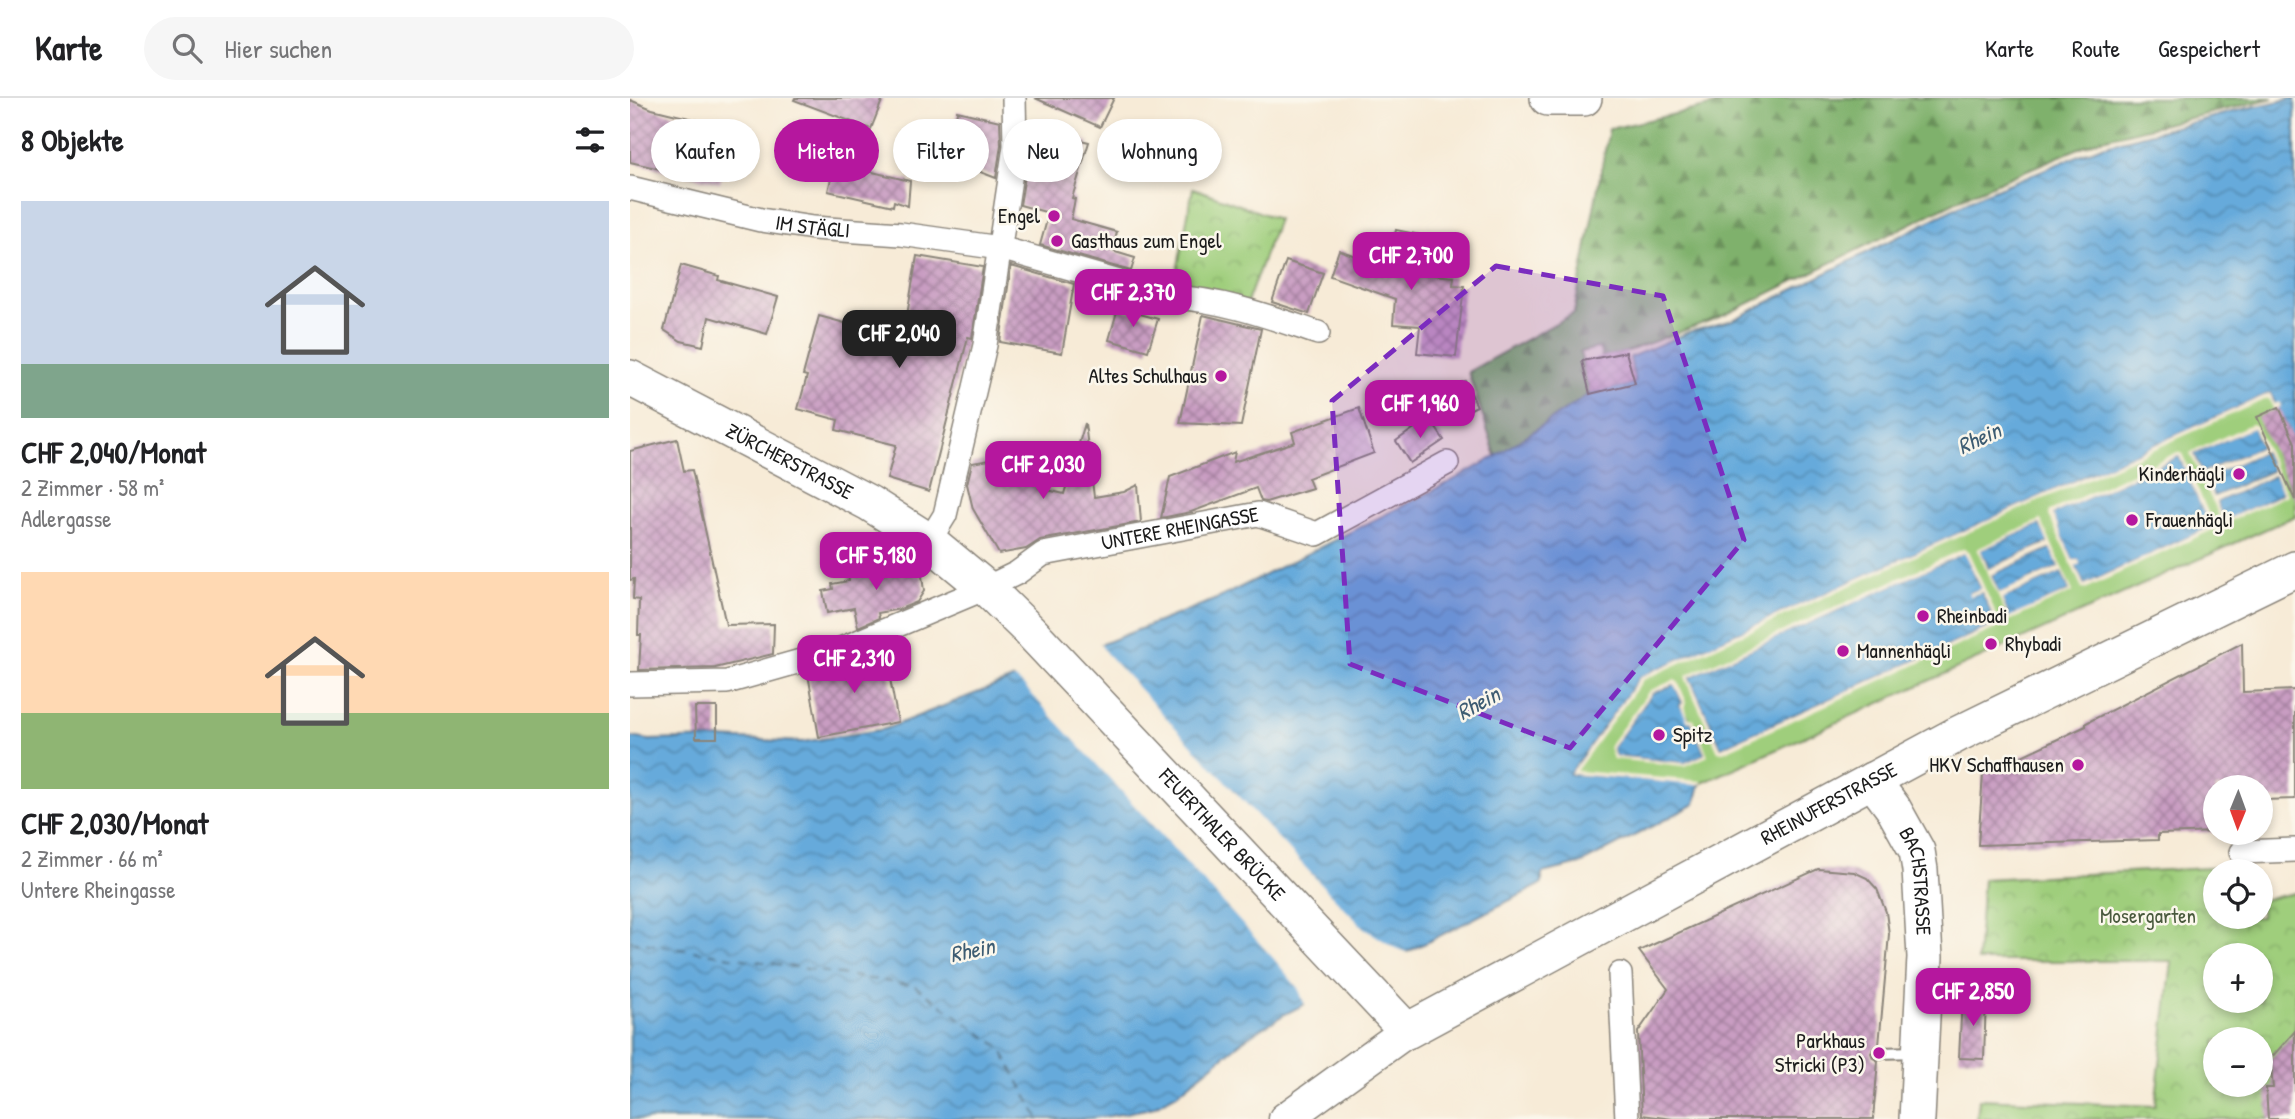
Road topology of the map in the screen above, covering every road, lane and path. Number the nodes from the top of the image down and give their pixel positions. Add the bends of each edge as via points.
1 (1014, 98) edge
2 (1548, 98) edge
3 (1584, 98) edge
4 (630, 188) edge
5 (1000, 248) junction
6 (1318, 333) dead end
7 (630, 378) edge
8 (1447, 463) dead end
9 (929, 541) junction
10 (2295, 569) edge
11 (986, 588) junction
12 (1037, 640) joint
13 (630, 684) edge
14 (1872, 780) junction
15 (2295, 849) edge
16 (2241, 852) dead end
17 (1620, 974) dead end
18 (1407, 1031) junction
19 (1919, 1052) junction
20 (1879, 1053) dead end
21 (1285, 1119) edge
22 (1627, 1119) edge
23 (1917, 1119) edge

1 - 5 street via 1014,146
2 - 3 main road
4 - 5 street, IM STÄGLI via 761,220
5 - 6 street, IM STÄGLI via 1172,296 1245,308
5 - 9 street via 985,345 945,515
7 - 9 main road, ZÜRCHERSTRASSE via 869,503
8 - 11 street, UNTERE RHEINGASSE via 1317,534 1258,514 1043,554
9 - 11 main road, ZÜRCHERSTRASSE
10 - 14 main road, RHEINUFERSTRASSE
11 - 12 main road, ZÜRCHERSTRASSE
11 - 13 street, UNTERE RHEINGASSE via 836,651 727,682
12 - 18 main road, FEUERTHALER BRÜCKE
14 - 18 main road, RHEINUFERSTRASSE
14 - 19 main road, BACHSTRASSE via 1894,808 1917,851 1925,957
15 - 16 street
17 - 22 street
18 - 21 main road
19 - 20 lane
19 - 23 main road, BACHSTRASSE

